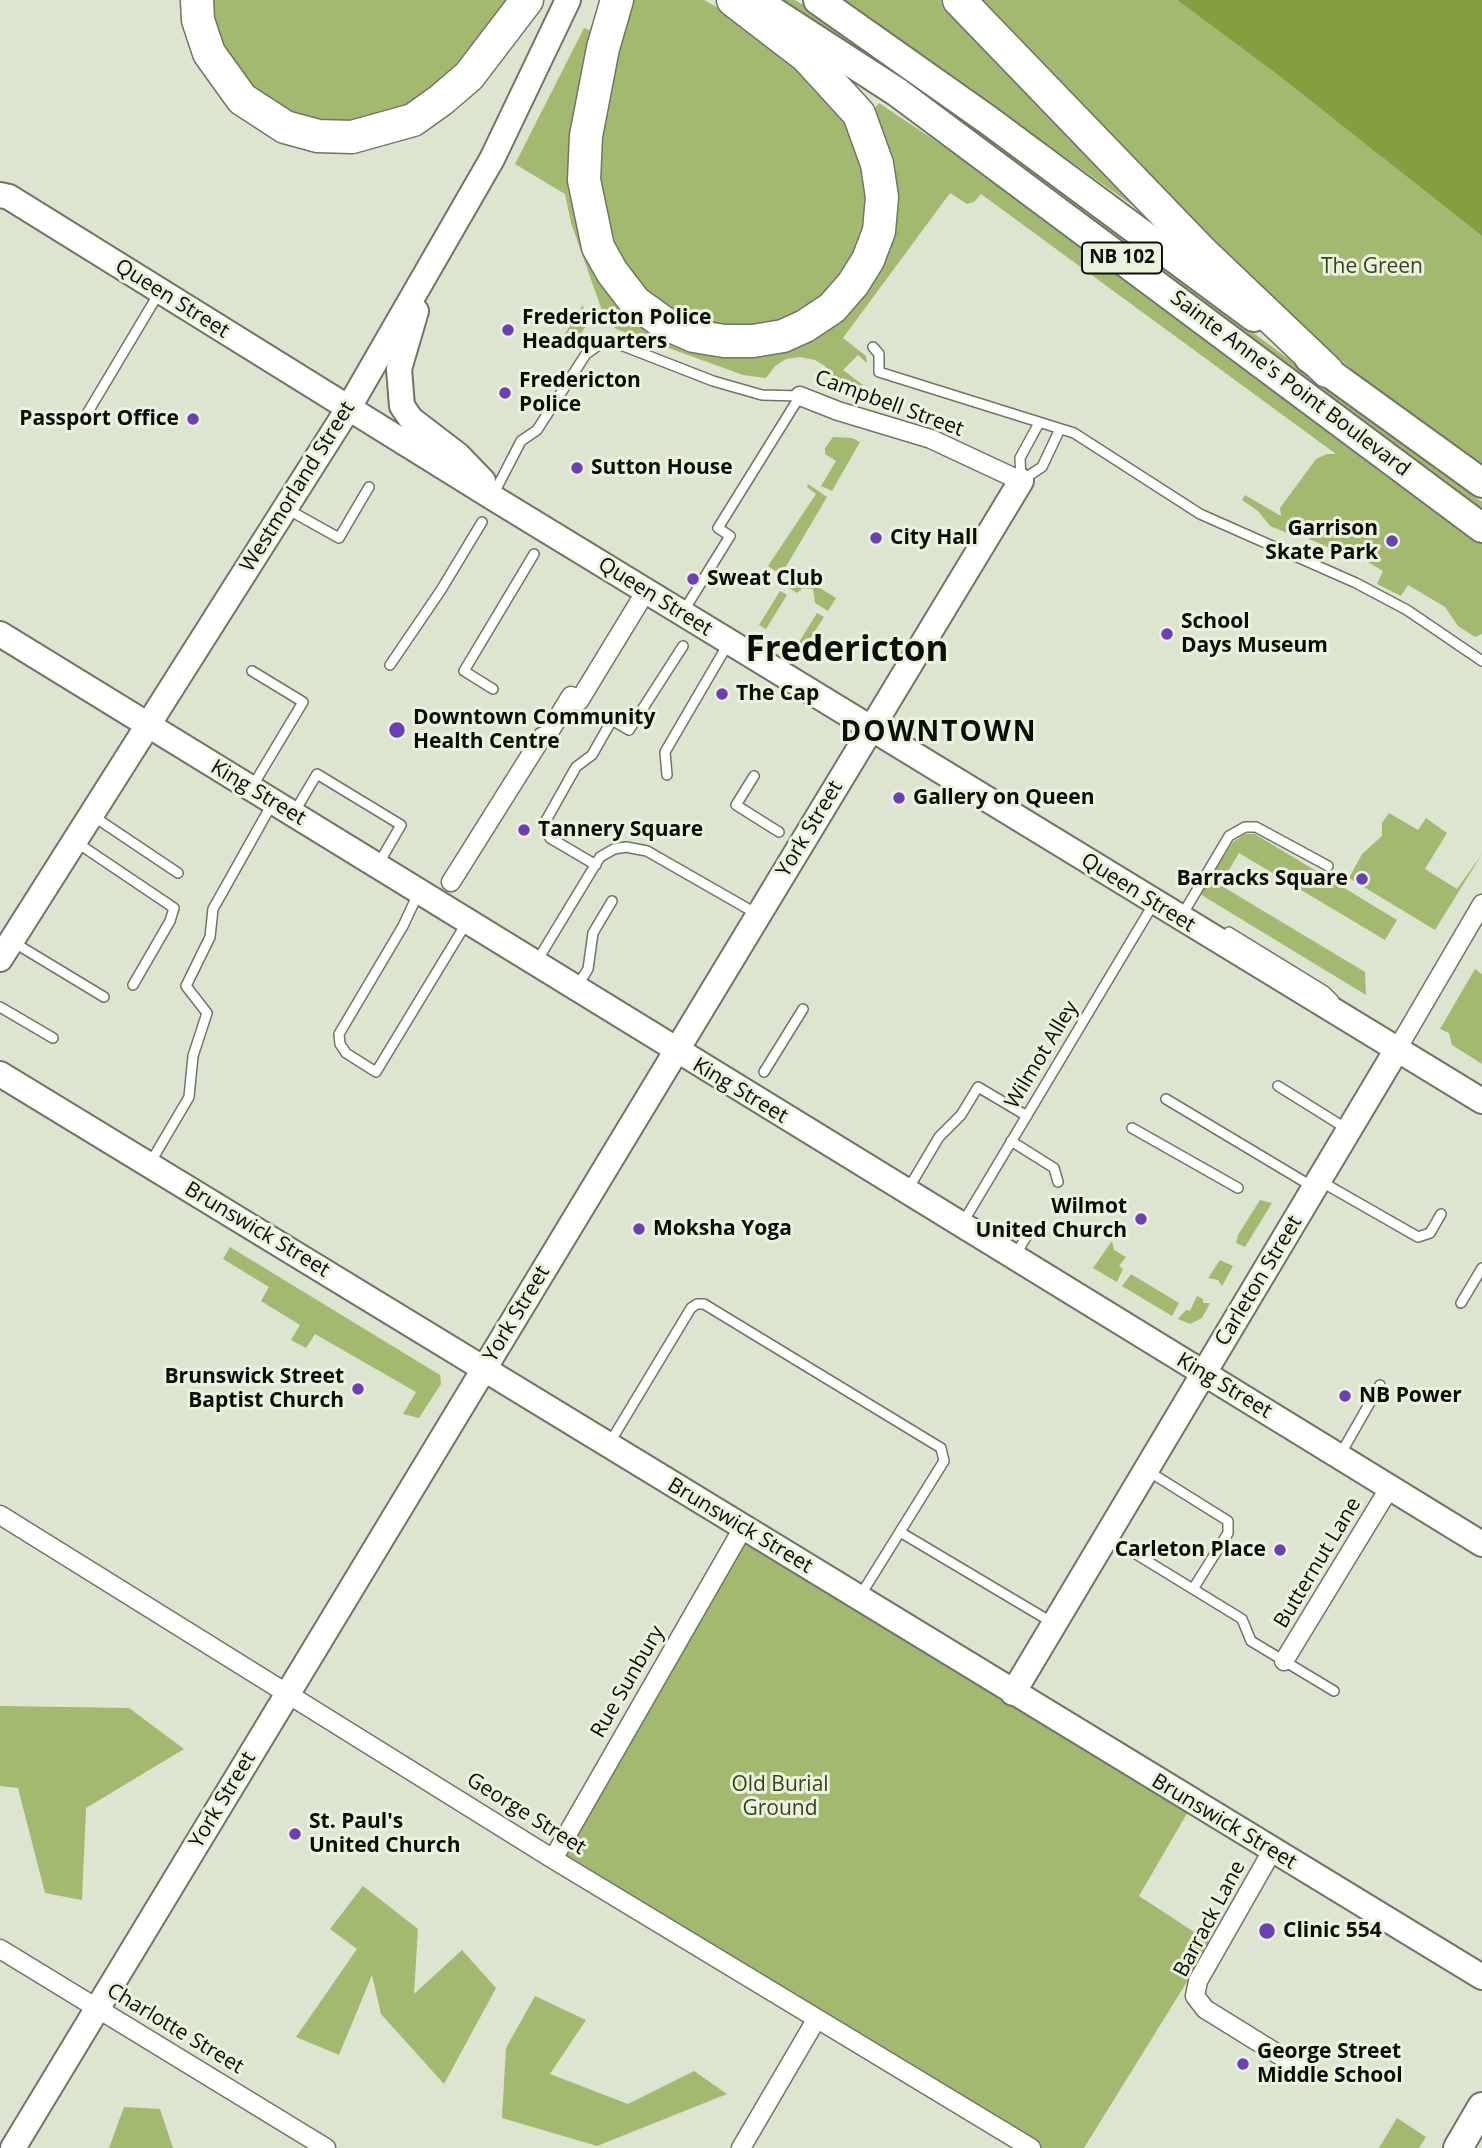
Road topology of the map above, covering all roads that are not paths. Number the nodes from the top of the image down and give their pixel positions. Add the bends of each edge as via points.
1 (197, 0) edge
2 (527, 0) edge
3 (568, 0) edge
4 (733, 0) edge
5 (755, 0) edge
6 (818, 0) edge
7 (959, 0) edge
8 (615, 7) edge
9 (3, 195) edge
10 (426, 275) junction
11 (160, 292) junction
12 (873, 347) dead end
13 (1327, 371) junction
14 (800, 396) junction
15 (348, 408) junction
16 (85, 417) dead end
17 (1039, 423) junction
18 (1060, 429) junction
19 (1021, 481) junction
20 (1482, 484) edge
21 (369, 487) dead end
22 (492, 497) junction
23 (285, 508) junction
24 (481, 522) dead end
25 (1482, 528) edge
26 (534, 554) dead end
27 (646, 591) junction
28 (682, 613) junction
29 (0, 634) edge
30 (729, 642) junction
31 (683, 646) dead end
32 (1481, 659) edge
33 (390, 665) dead end
34 (252, 671) dead end
35 (493, 689) dead end
36 (149, 725) junction
37 (871, 729) junction
38 (667, 775) dead end
39 (754, 776) dead end
40 (251, 789) junction
41 (283, 808) junction
42 (91, 815) junction
43 (779, 832) dead end
44 (75, 841) junction
45 (378, 864) junction
46 (596, 865) junction
47 (1328, 866) dead end
48 (178, 873) dead end
49 (451, 882) dead end
50 (419, 890) junction
51 (612, 901) dead end
52 (1154, 903) junction
53 (1482, 904) edge
54 (758, 915) junction
55 (1180, 919) junction
56 (468, 920) junction
57 (6, 950) edge
58 (536, 963) junction
59 (133, 985) dead end
60 (577, 987) junction
61 (104, 997) dead end
62 (0, 1007) edge
63 (803, 1009) dead end
64 (53, 1038) dead end
65 (676, 1051) junction
66 (1396, 1051) junction
67 (764, 1073) dead end
68 (0, 1074) edge
69 (1278, 1087) dead end
70 (1166, 1099) dead end
71 (1482, 1101) edge
72 (1027, 1116) junction
73 (1132, 1128) dead end
74 (1349, 1129) junction
75 (1012, 1141) junction
76 (149, 1165) junction
77 (1058, 1182) dead end
78 (1316, 1184) junction
79 (1238, 1188) dead end
80 (906, 1192) junction
81 (1441, 1214) dead end
82 (961, 1226) junction
83 (1029, 1232) dead end
84 (1014, 1258) junction
85 (1482, 1268) edge
86 (1461, 1303) dead end
87 (484, 1369) junction
88 (1203, 1373) junction
89 (1380, 1385) dead end
90 (608, 1446) junction
91 (1339, 1456) junction
92 (1146, 1470) junction
93 (1390, 1488) junction
94 (0, 1515) edge
95 (743, 1528) junction
96 (900, 1532) junction
97 (1107, 1536) junction
98 (1482, 1544) edge
99 (1193, 1589) junction
100 (859, 1598) junction
101 (1055, 1624) junction
102 (1284, 1661) junction
103 (1335, 1691) dead end
104 (288, 1693) junction
105 (1013, 1693) junction
106 (1272, 1851) junction
107 (554, 1859) junction
108 (0, 1949) edge
109 (1482, 1977) edge
110 (97, 2009) junction
111 (816, 2020) junction
112 (1310, 2074) dead end
113 (1482, 2108) edge
114 (13, 2148) edge
115 (326, 2148) edge
116 (741, 2148) edge
117 (1031, 2148) edge
118 (1458, 2148) edge

1 - 2 highway via 209,53 242,99 285,127 318,136 352,137 413,120 441,100 469,76
3 - 10 main road, Westmorland Street via 492,159
4 - 8 highway via 806,56 859,114 874,152 882,197 879,231 868,260 832,308 783,336 753,341 694,336 664,323 635,302 598,247 584,180 586,136
5 - 25 main road, Sainte Anne's Point Boulevard / NB 102 via 897,92
6 - 13 main road, Sainte Anne's Point Boulevard / NB 102
7 - 13 highway via 1202,253
9 - 11 main road, Queen Street
10 - 15 main road, Westmorland Street
10 - 22 main road via 399,369 402,406 411,419 482,479
11 - 15 main road, Queen Street
11 - 16 lane
12 - 17 lane via 879,354 879,372
13 - 20 main road, Sainte Anne's Point Boulevard / NB 102
14 - 19 street, Campbell Street via 931,439
14 - 22 lane, Campbell Street via 762,395 603,342 586,354 537,430 521,441
14 - 28 lane via 718,528 730,536
15 - 22 main road, Queen Street
15 - 23 main road, Westmorland Street
17 - 18 lane
17 - 19 lane via 1020,458
18 - 19 lane via 1042,467
18 - 32 lane via 1074,433 1200,514 1407,610
19 - 37 main road, York Street
21 - 23 lane via 339,538
22 - 27 main road, Queen Street
23 - 36 main road, Westmorland Street
24 - 33 lane via 442,590
26 - 35 lane via 464,671
27 - 28 main road, Queen Street
27 - 49 street via 579,701 571,696 548,734 541,737
28 - 30 main road, Queen Street
29 - 36 main road, King Street
30 - 37 main road, Queen Street
30 - 38 lane via 665,752
31 - 46 lane via 629,730 612,720 592,755 576,768 544,824 550,838
34 - 40 lane via 303,702
36 - 40 main road, King Street
36 - 42 main road, Westmorland Street
37 - 52 main road, Queen Street
37 - 54 main road, York Street
39 - 43 lane via 736,805
40 - 41 main road, King Street
41 - 45 main road, King Street
41 - 45 lane via 317,774 401,825
41 - 76 lane via 213,909 210,937 186,986 207,1013 193,1056 189,1097
42 - 44 main road, Westmorland Street
42 - 48 lane
44 - 57 main road, Westmorland Street
44 - 59 lane via 174,908
45 - 50 main road, King Street
46 - 54 lane via 614,849 647,851
46 - 58 lane
47 - 55 lane via 1256,827 1245,827 1229,836
50 - 56 main road, King Street
50 - 56 lane via 339,1034 346,1053 376,1072
51 - 60 lane via 593,933 588,969
52 - 55 main road, Queen Street
52 - 72 lane, Wilmot Alley
53 - 66 street, Carleton Street
54 - 65 main road, York Street
55 - 66 main road, Queen Street
56 - 58 main road, King Street
57 - 61 lane
58 - 60 main road, King Street
60 - 65 main road, King Street
62 - 64 lane
63 - 67 lane
65 - 80 main road, King Street
65 - 87 main road, York Street
66 - 71 main road, Queen Street
66 - 74 main road, Carleton Street
68 - 76 main road, Brunswick Street
69 - 74 lane
70 - 78 lane
72 - 75 lane, Wilmot Alley
72 - 80 lane via 978,1087 961,1115 939,1137
73 - 79 lane
74 - 78 main road, Carleton Street
75 - 77 lane via 1054,1168
75 - 82 lane, Wilmot Alley
76 - 87 main road, Brunswick Street
78 - 81 lane via 1418,1237 1430,1233
78 - 88 main road, Carleton Street
80 - 82 main road, King Street
82 - 84 main road, King Street
83 - 84 lane
84 - 88 main road, King Street
85 - 86 lane
87 - 90 main road, Brunswick Street
87 - 104 main road, York Street
88 - 91 main road, King Street
88 - 92 main road, Carleton Street
89 - 91 lane
90 - 95 main road, Brunswick Street
90 - 96 lane via 691,1308 704,1304 941,1448 944,1461
91 - 93 main road, King Street
92 - 97 main road, Carleton Street
92 - 99 lane via 1228,1521 1228,1533
93 - 98 main road, King Street
93 - 102 street, Butternut Lane
94 - 104 street, George Street
95 - 100 main road, Brunswick Street
95 - 107 street, Rue Sunbury
96 - 100 lane
96 - 101 lane
97 - 99 lane
97 - 101 main road, Carleton Street
99 - 102 lane via 1242,1619 1251,1641
100 - 105 main road, Brunswick Street
101 - 105 main road, Carleton Street
102 - 103 lane
104 - 107 street, George Street
104 - 110 main road, York Street
105 - 106 main road, Brunswick Street
106 - 109 main road, Brunswick Street
106 - 112 street, Barrack Lane via 1198,1981 1195,1996 1205,2009
107 - 111 street, George Street
108 - 110 street, Charlotte Street
110 - 114 main road, York Street
110 - 115 street, Charlotte Street
111 - 116 street
111 - 117 street, George Street
113 - 118 main road

